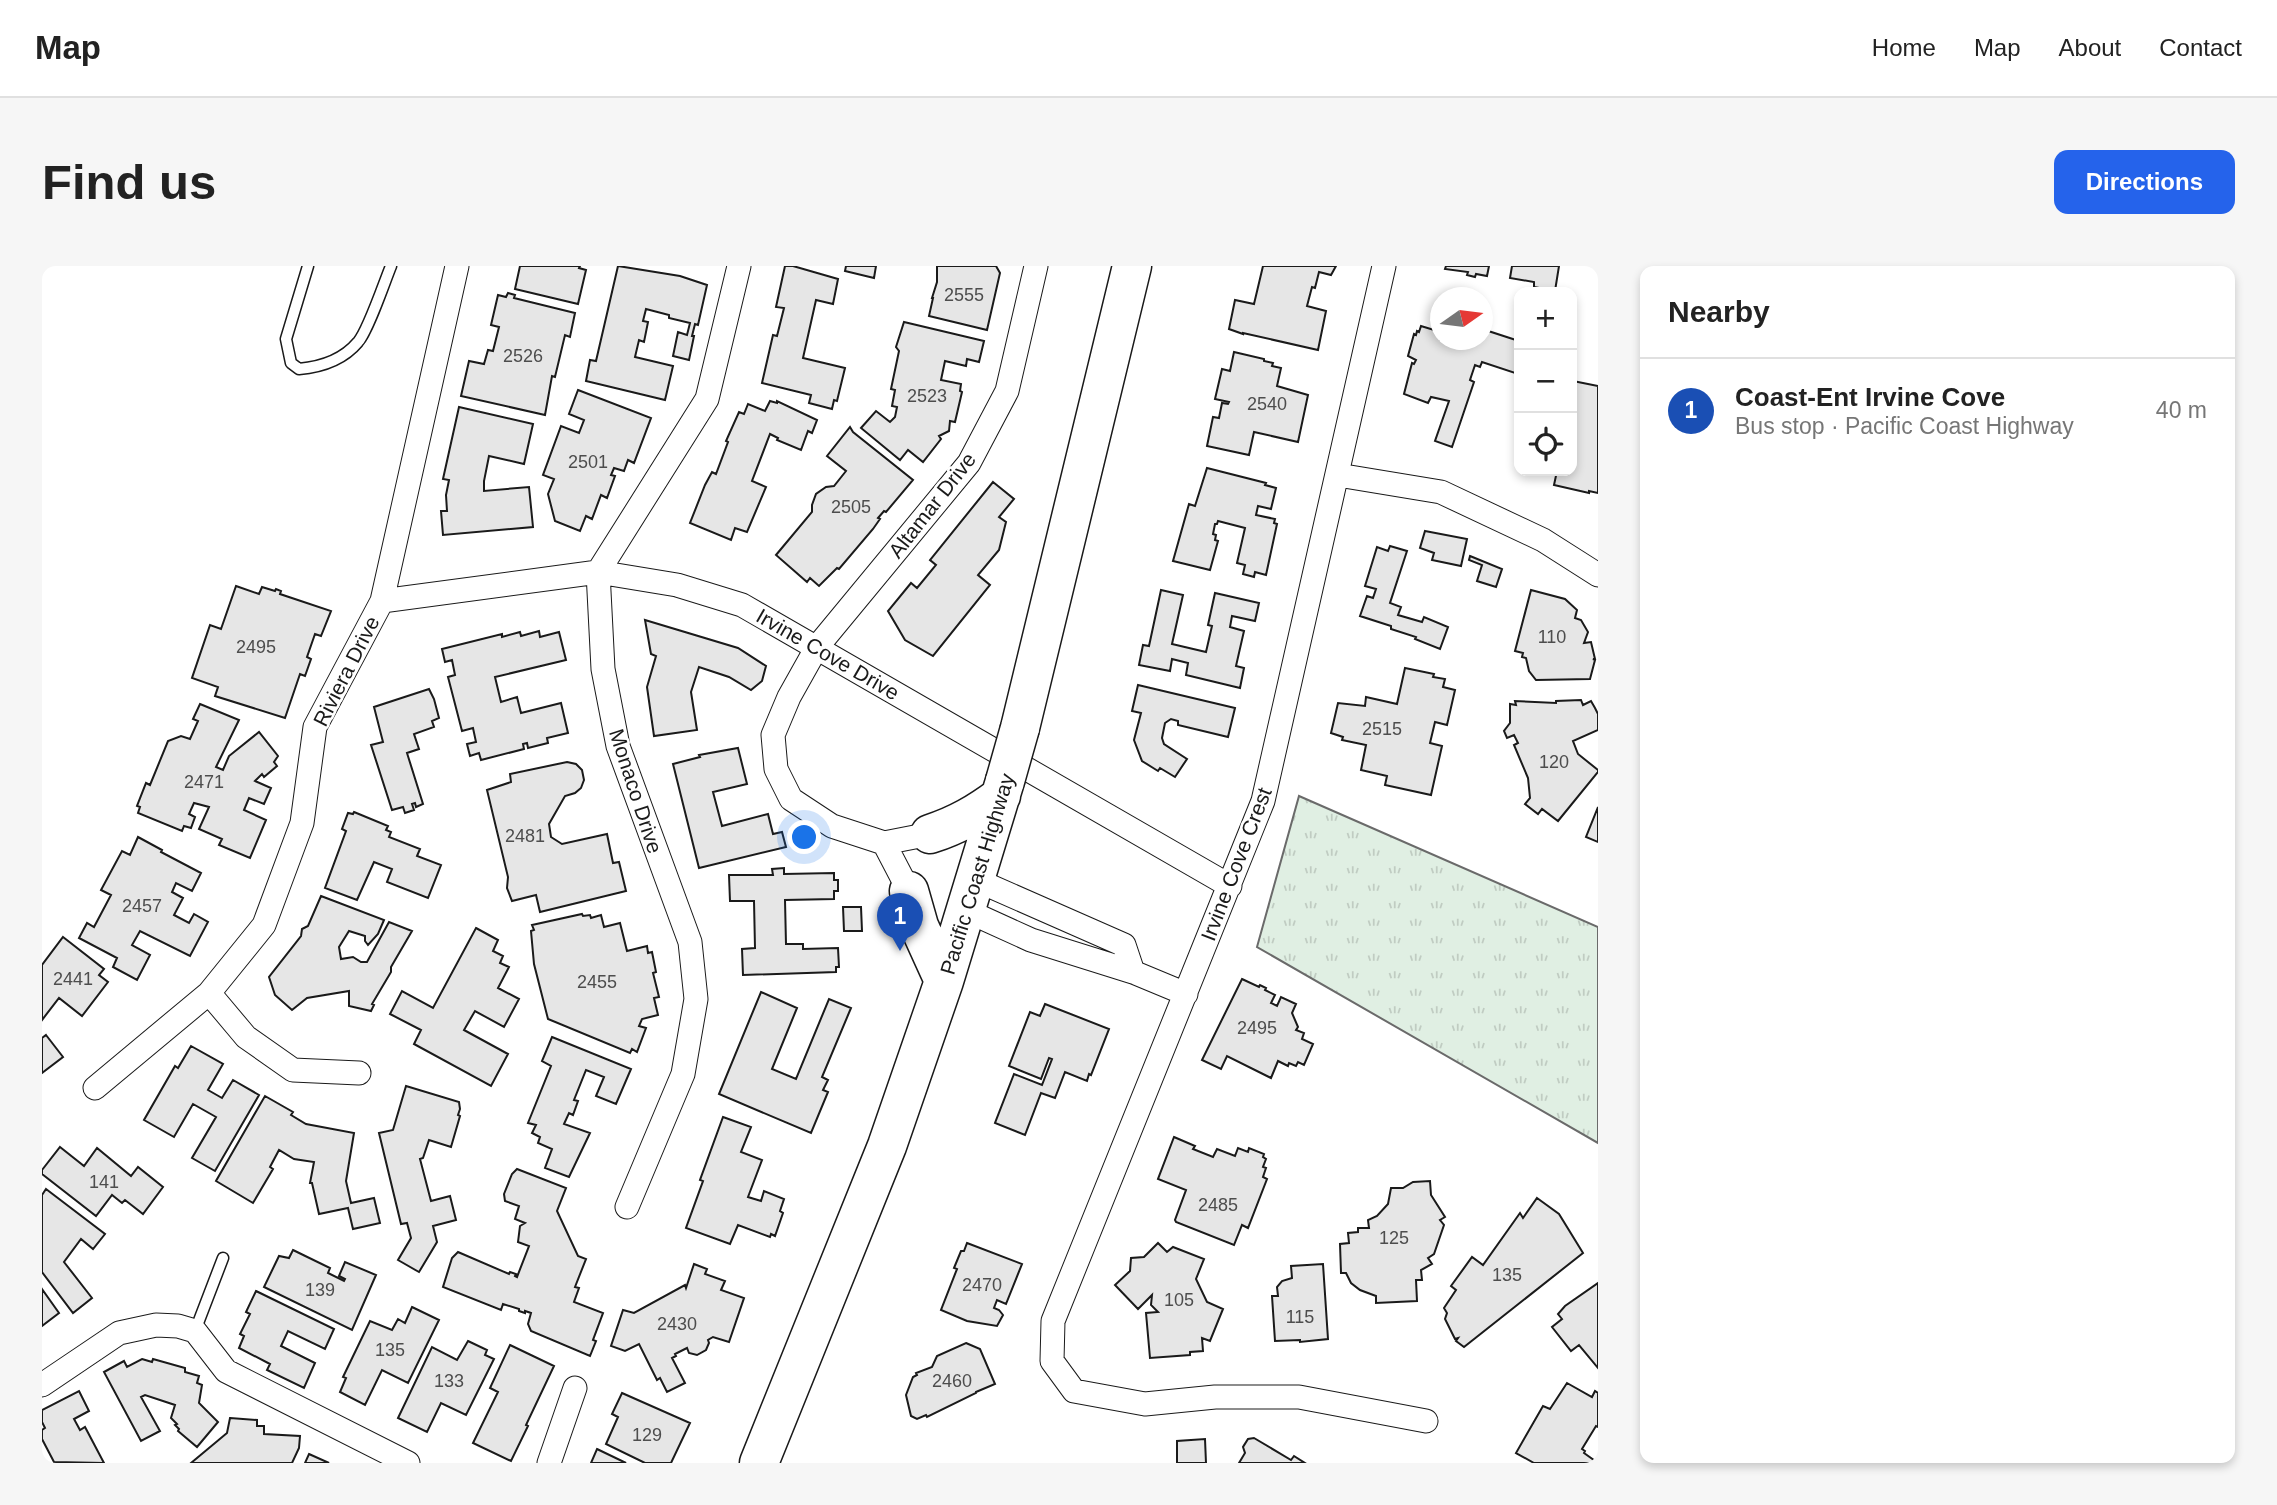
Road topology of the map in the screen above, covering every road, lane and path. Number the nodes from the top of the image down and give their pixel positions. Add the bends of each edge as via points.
1 (308, 266) edge
2 (391, 266) edge
3 (457, 266) edge
4 (740, 266) edge
5 (1036, 266) edge
6 (1132, 266) edge
7 (1384, 266) edge
8 (1338, 475) junction
9 (598, 572) junction
10 (1598, 575) edge
11 (382, 601) junction
12 (817, 647) junction
13 (1003, 788) junction
14 (930, 834) joint
15 (884, 843) junction
16 (1230, 886) junction
17 (909, 891) joint
18 (969, 895) junction
19 (1133, 972) junction
20 (944, 981) junction
21 (209, 993) junction
22 (1186, 994) junction
23 (359, 1073) dead end
24 (95, 1088) dead end
25 (627, 1208) dead end
26 (223, 1258) dead end
27 (195, 1331) junction
28 (42, 1385) edge
29 (575, 1388) dead end
30 (1426, 1421) dead end
31 (408, 1463) edge
32 (549, 1463) edge
33 (759, 1463) edge

1 - 2 lane via 286,339 291,363 299,369 339,358 359,341
3 - 11 street, Riviera Drive
4 - 9 street via 707,399
5 - 12 street, Altamar Drive via 1007,391 969,463
6 - 13 highway, Pacific Coast Highway, bridge
7 - 8 street, Irvine Cove Crest
8 - 10 street via 1441,492 1543,540
8 - 16 street, Irvine Cove Crest via 1264,801
9 - 11 street, Irvine Cove Drive
9 - 12 street, Irvine Cove Drive via 677,585 742,605
9 - 25 street, Monaco Drive via 603,668 618,746 690,942 696,999 683,1074
11 - 21 street, Riviera Drive via 315,727 302,823 264,925
12 - 15 street, Altamar Drive via 773,735 776,769 790,799 832,826
12 - 16 street, Irvine Cove Drive
13 - 14 highway via 975,816
13 - 18 highway, Pacific Coast Highway
14 - 15 street
15 - 17 street
16 - 22 street, Irvine Cove Crest
17 - 20 highway
18 - 19 street via 1031,940
18 - 19 street via 1045,912 1124,945
18 - 20 highway, Pacific Coast Highway
19 - 22 street
20 - 33 highway, Pacific Coast Highway via 887,1146
21 - 23 street via 246,1037 293,1070
21 - 24 street, Riviera Drive
22 - 30 street, Irvine Cove Crest via 1053,1321 1052,1361 1074,1391 1145,1404 1214,1397 1300,1397
26 - 27 lane
27 - 28 street via 156,1325 120,1333
27 - 31 street via 226,1371
29 - 32 street

